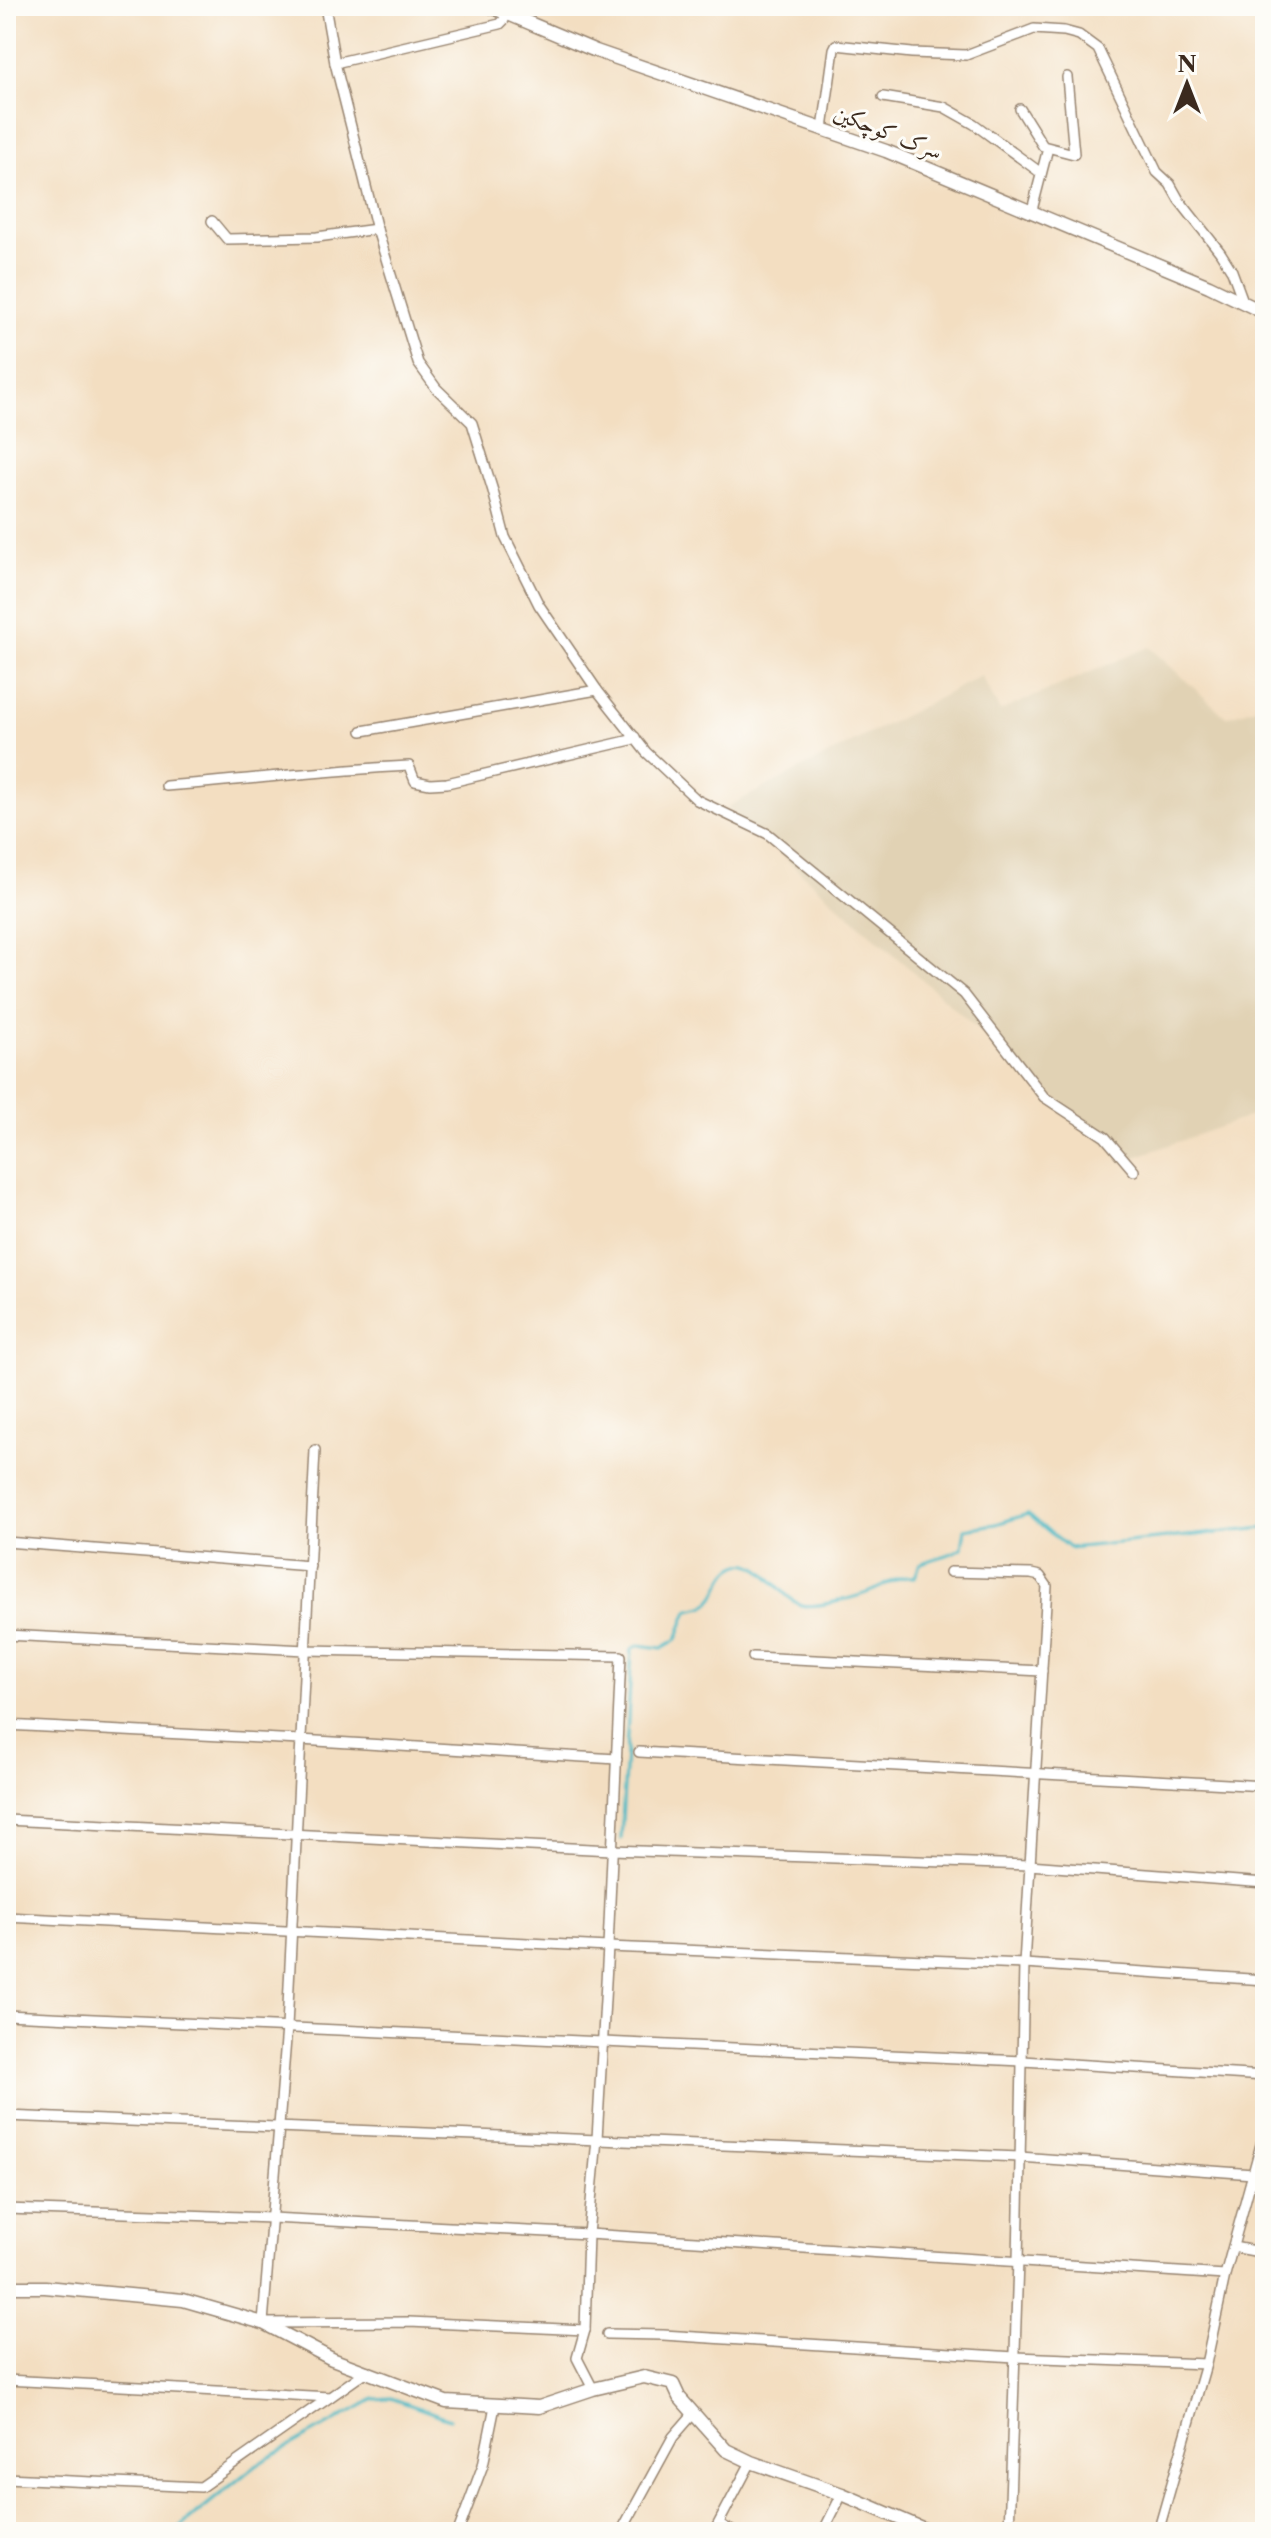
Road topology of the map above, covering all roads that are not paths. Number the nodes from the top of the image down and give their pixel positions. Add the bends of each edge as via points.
1 (325, 6) edge
2 (489, 6) edge
3 (508, 10) edge
4 (335, 63) junction
5 (1067, 77) dead end
6 (883, 97) dead end
7 (1020, 109) dead end
8 (823, 129) junction
9 (1048, 148) junction
10 (1041, 173) junction
11 (1032, 210) junction
12 (212, 221) dead end
13 (377, 229) junction
14 (1243, 301) junction
15 (1265, 313) edge
16 (597, 690) junction
17 (362, 731) dead end
18 (635, 737) junction
19 (166, 786) dead end
20 (1134, 1171) dead end
21 (315, 1450) dead end
22 (6, 1542) edge
23 (310, 1566) junction
24 (950, 1572) dead end
25 (6, 1635) edge
26 (306, 1650) junction
27 (753, 1657) dead end
28 (1042, 1671) junction
29 (6, 1725) edge
30 (300, 1740) junction
31 (639, 1752) dead end
32 (617, 1759) junction
33 (1037, 1773) junction
34 (1265, 1786) edge
35 (6, 1820) edge
36 (297, 1835) junction
37 (612, 1850) junction
38 (1029, 1865) junction
39 (1265, 1883) edge
40 (6, 1917) edge
41 (291, 1931) junction
42 (608, 1947) junction
43 (1024, 1964) junction
44 (1265, 1980) edge
45 (6, 2015) edge
46 (287, 2027) junction
47 (601, 2041) junction
48 (1023, 2061) junction
49 (1265, 2076) edge
50 (6, 2116) edge
51 (280, 2127) junction
52 (1265, 2130) edge
53 (597, 2139) junction
54 (1020, 2157) junction
55 (1253, 2174) junction
56 (6, 2209) edge
57 (271, 2218) junction
58 (588, 2234) junction
59 (1233, 2247) junction
60 (1265, 2253) edge
61 (1018, 2261) junction
62 (1225, 2275) junction
63 (6, 2287) edge
64 (263, 2323) junction
65 (585, 2330) junction
66 (607, 2334) dead end
67 (1015, 2357) junction
68 (1206, 2364) junction
69 (367, 2371) junction
70 (6, 2380) edge
71 (593, 2389) junction
72 (330, 2397) junction
73 (495, 2406) junction
74 (693, 2414) junction
75 (751, 2462) junction
76 (6, 2478) edge
77 (842, 2494) junction
78 (716, 2528) edge
79 (458, 2532) edge
80 (621, 2532) edge
81 (734, 2532) edge
82 (823, 2532) edge
83 (931, 2532) edge
84 (1009, 2532) edge
85 (1158, 2532) edge

1 - 4 street
2 - 3 street, سرک کوچکین
3 - 4 street via 500,24
3 - 8 street, سرک کوچکین via 596,51
4 - 13 street
5 - 9 street via 1074,153
6 - 10 street via 944,107
7 - 9 street
8 - 11 street, سرک کوچکین
8 - 14 street via 836,45 956,55 975,53 1034,29 1079,35 1098,49 1157,172 1220,252
9 - 10 street
10 - 11 street
11 - 14 street, سرک کوچکین
12 - 13 street via 227,239
13 - 16 street via 418,363 472,423 505,537 539,605
14 - 15 street, سرک کوچکین
16 - 17 street
16 - 18 street
18 - 19 street via 447,783 415,781 409,766
18 - 20 street via 697,800 768,834 964,994 1044,1097 1105,1137
21 - 23 street
22 - 23 street
23 - 26 street
24 - 28 street via 1040,1576 1047,1586
25 - 26 street
26 - 30 street
26 - 32 street via 621,1656
27 - 28 street
28 - 33 street
29 - 30 street
30 - 32 street
30 - 36 street
31 - 33 street
32 - 37 street
33 - 34 street
33 - 38 street
35 - 36 street
36 - 37 street
36 - 41 street
37 - 38 street
37 - 42 street
38 - 39 street
38 - 43 street
40 - 41 street
41 - 42 street
41 - 46 street
42 - 43 street
42 - 47 street
43 - 44 street
43 - 48 street
45 - 46 street
46 - 47 street
46 - 51 street
47 - 48 street
47 - 53 street
48 - 49 street
48 - 54 street
50 - 51 street
51 - 53 street
51 - 57 street
52 - 55 street
53 - 54 street
53 - 58 street
54 - 55 street
54 - 61 street
55 - 59 street
56 - 57 street
57 - 58 street
57 - 64 street
58 - 61 street
58 - 65 street
59 - 60 street
59 - 62 street
61 - 62 street
61 - 67 street
62 - 68 street
63 - 64 street via 183,2300
64 - 65 street via 409,2322
64 - 69 street
65 - 71 street via 578,2352
66 - 67 street
67 - 68 street
67 - 84 street
68 - 85 street
69 - 72 street
69 - 73 street via 446,2402
70 - 72 street
71 - 73 street via 539,2407
71 - 74 street via 644,2377 673,2384
72 - 76 street via 201,2487
73 - 79 street via 483,2465
74 - 75 street via 726,2450
74 - 80 street via 673,2437
75 - 77 street
75 - 78 street
77 - 82 street
77 - 83 street
78 - 81 street

